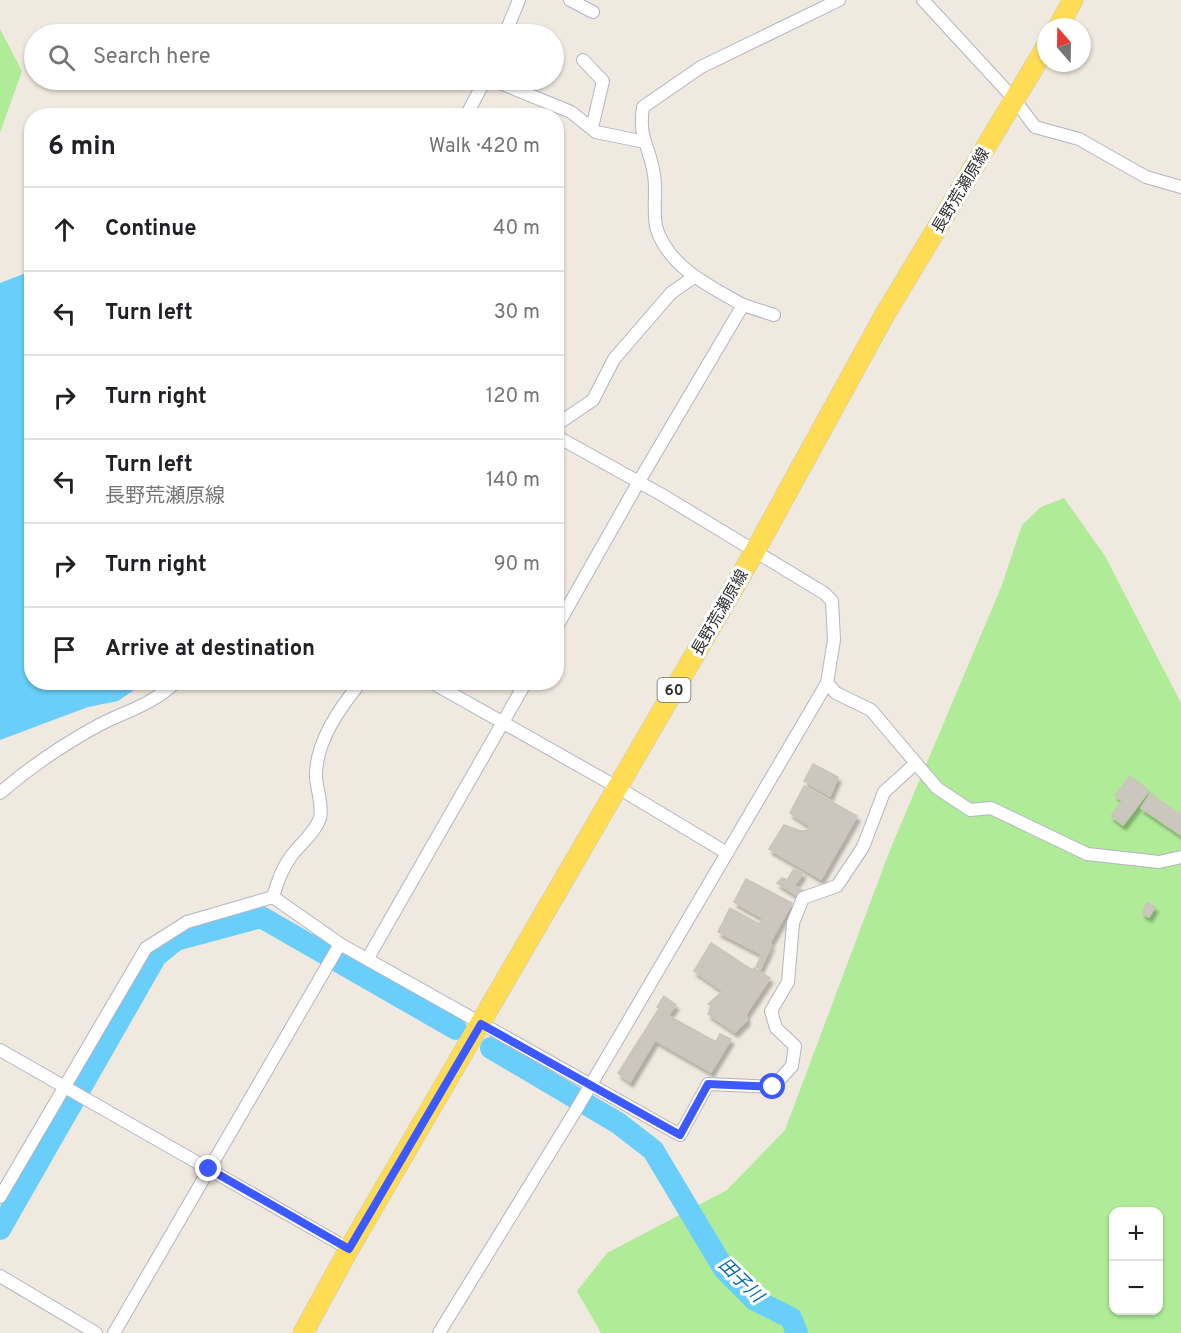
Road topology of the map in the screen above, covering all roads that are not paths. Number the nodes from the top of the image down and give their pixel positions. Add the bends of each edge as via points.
1 (519, 0) edge
2 (570, 0) edge
3 (839, 0) edge
4 (923, 0) edge
5 (1074, 0) edge
6 (593, 12) dead end
7 (1063, 18) edge
8 (509, 24) edge
9 (583, 60) dead end
10 (1037, 62) edge
11 (480, 90) edge
12 (517, 90) edge
13 (1015, 100) junction
14 (470, 108) edge
15 (561, 108) edge
16 (564, 109) edge
17 (592, 128) junction
18 (645, 142) junction
19 (1181, 187) edge
20 (694, 277) junction
21 (743, 305) junction
22 (774, 315) dead end
23 (564, 419) edge
24 (564, 441) edge
25 (638, 483) junction
26 (755, 551) junction
27 (564, 614) edge
28 (827, 683) junction
29 (167, 690) edge
30 (354, 690) edge
31 (445, 690) edge
32 (522, 690) edge
33 (503, 723) junction
34 (916, 763) junction
35 (617, 787) junction
36 (0, 793) edge
37 (726, 853) junction
38 (1181, 857) edge
39 (273, 897) junction
40 (339, 947) junction
41 (368, 958) junction
42 (481, 1024) junction
43 (0, 1050) edge
44 (69, 1088) junction
45 (588, 1089) junction
46 (209, 1169) junction
47 (0, 1197) edge
48 (349, 1249) junction
49 (0, 1276) edge
50 (96, 1333) edge
51 (114, 1333) edge
52 (303, 1333) edge
53 (439, 1333) edge

1 - 8 street
2 - 6 street
3 - 18 street via 701,67 643,107 640,126
4 - 13 street
5 - 7 main road
9 - 17 street via 603,81
10 - 13 main road, 長野荒瀬原線 / 60
11 - 14 street
12 - 15 street
13 - 19 street via 1035,127 1079,139 1146,177
13 - 26 main road, 長野荒瀬原線 / 60 via 884,316
16 - 17 street
17 - 18 street
18 - 20 street via 654,174 657,229 668,251
20 - 21 street
20 - 23 street via 671,293 614,359 593,399
21 - 22 street
21 - 25 street
24 - 25 street
25 - 26 street
25 - 27 street
26 - 28 street via 832,601 834,640
26 - 35 main road, 長野荒瀬原線 / 60
28 - 34 street via 836,693 871,710
28 - 37 street
29 - 36 street via 157,699 100,725 26,771
30 - 39 street via 338,710 325,738 316,774 320,817 279,875
31 - 33 street
32 - 33 street
33 - 35 street
33 - 41 street
34 - 38 street via 937,788 970,810 991,808 1087,854 1159,862
34 - 45 street via 884,792 863,847 837,886 803,898 793,923 788,982 771,1011 776,1028 795,1046 792,1066 773,1087 708,1084 680,1135
35 - 37 street
35 - 42 main road, 長野荒瀬原線 / 60
37 - 45 street
39 - 40 street
39 - 44 street via 187,922 146,948
40 - 41 street
40 - 46 street
41 - 42 street
42 - 45 street
42 - 48 main road, 長野荒瀬原線 / 60
43 - 44 street
44 - 46 street
44 - 47 street
45 - 53 street
46 - 48 street
46 - 51 street
48 - 52 main road, 長野荒瀬原線 / 60
49 - 50 street

